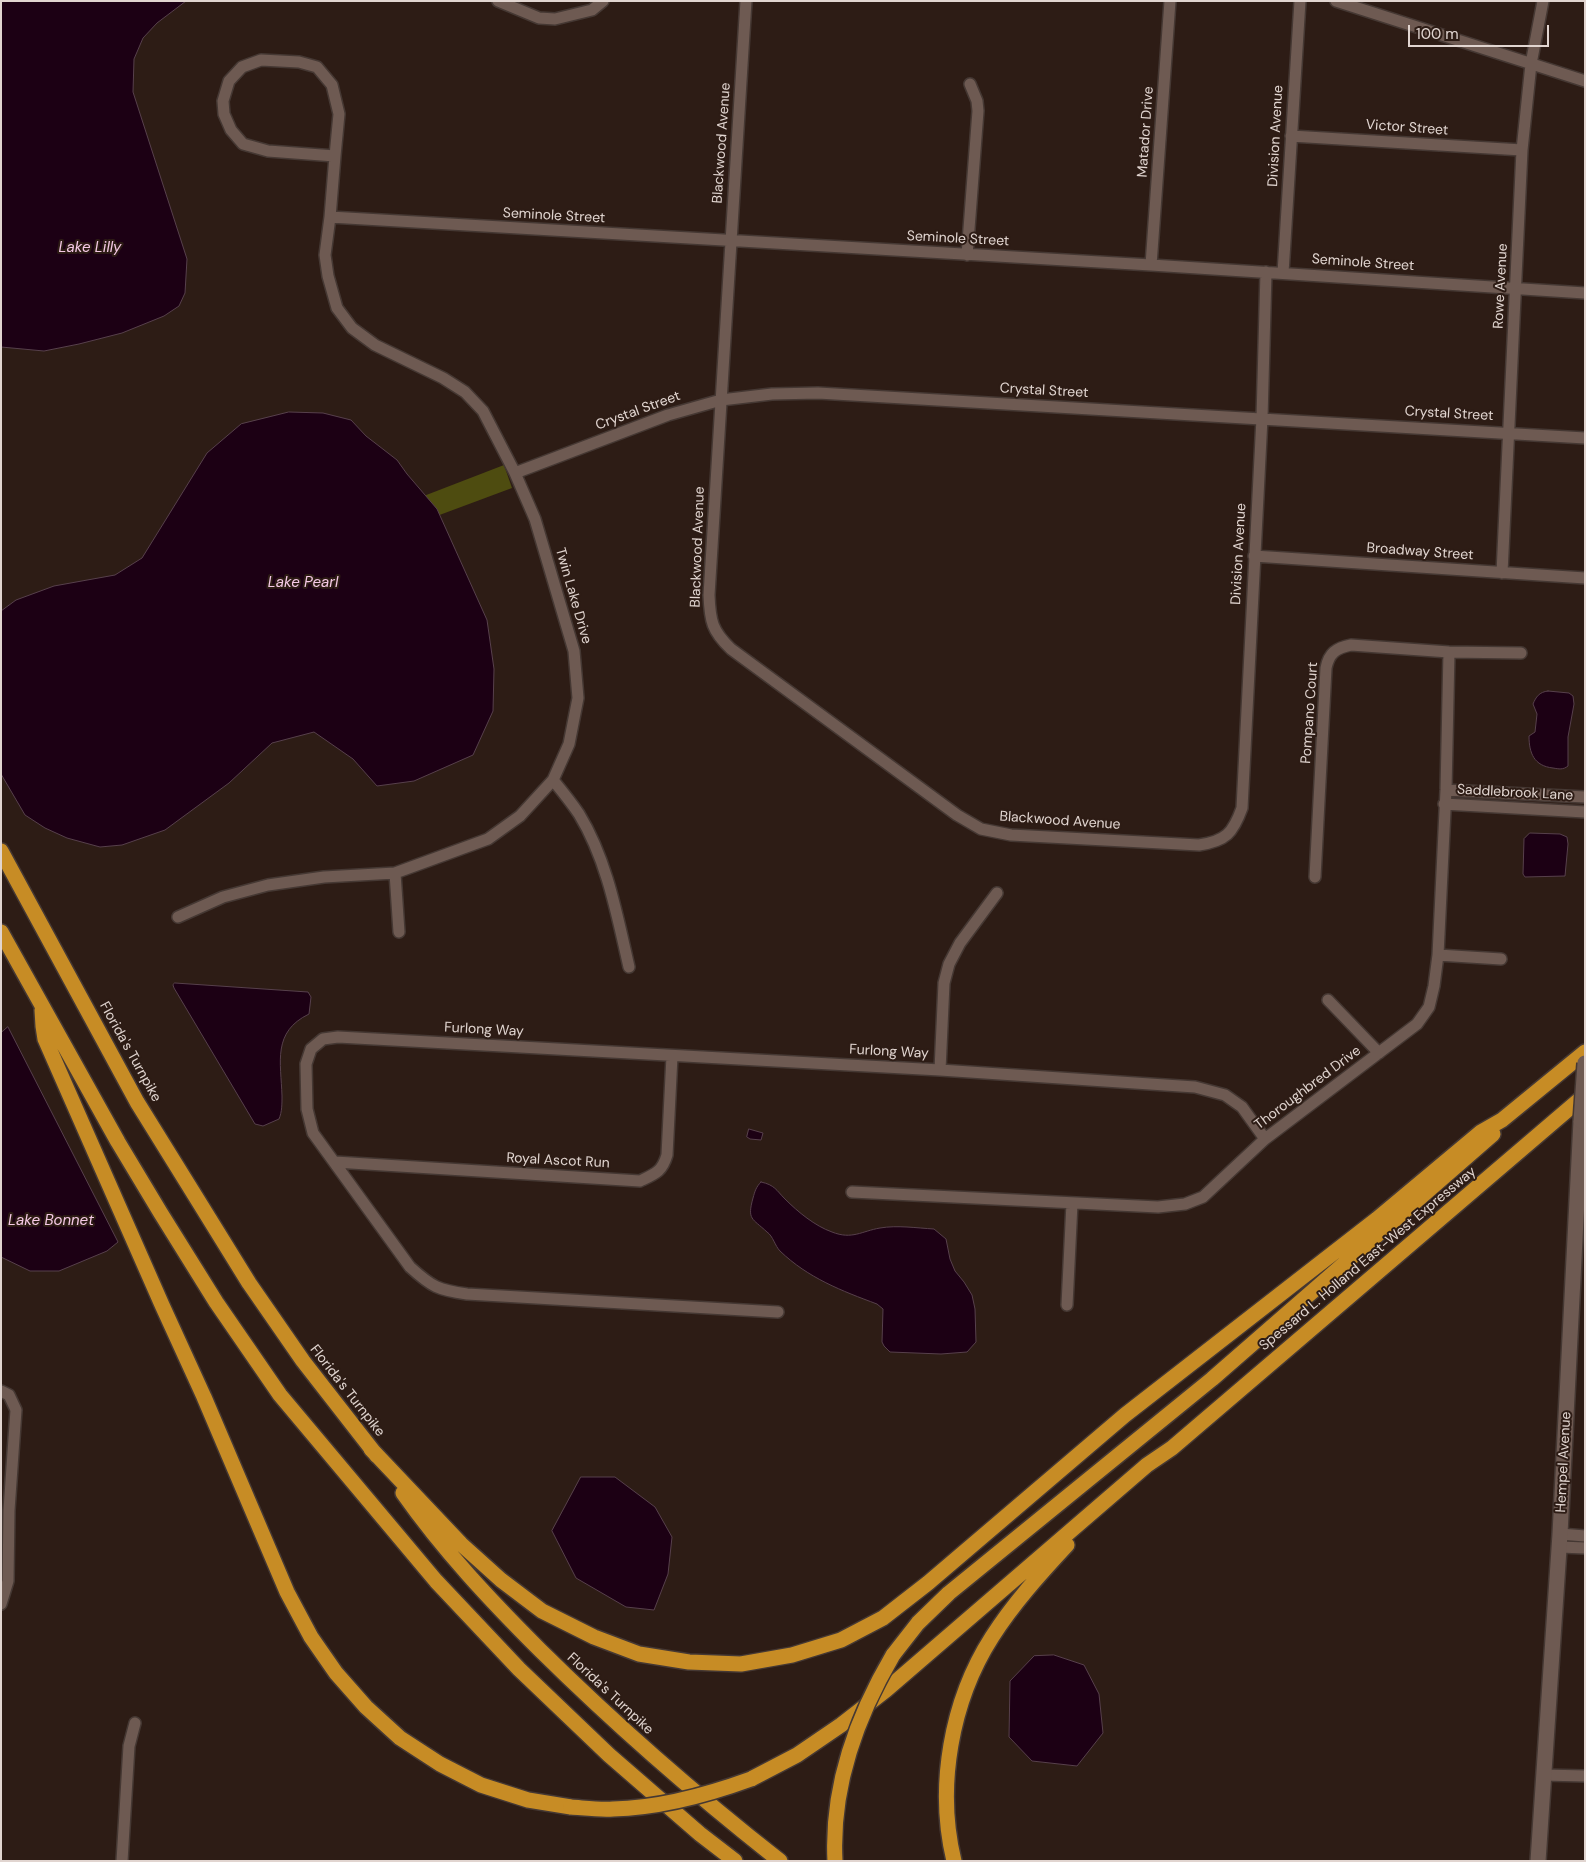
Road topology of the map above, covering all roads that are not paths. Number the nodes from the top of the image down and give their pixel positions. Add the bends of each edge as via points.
1 (498, 1) edge
2 (603, 1) edge
3 (746, 1) edge
4 (1170, 1) edge
5 (1300, 1) edge
6 (1336, 1) edge
7 (1543, 1) edge
8 (1530, 64) junction
9 (1585, 81) edge
10 (970, 84) dead end
11 (1291, 136) junction
12 (1522, 150) junction
13 (335, 156) junction
14 (330, 217) junction
15 (731, 242) junction
16 (967, 255) junction
17 (1151, 265) junction
18 (1266, 272) junction
19 (1283, 273) junction
20 (1516, 289) junction
21 (1585, 292) edge
22 (721, 400) junction
23 (1262, 418) junction
24 (1508, 433) junction
25 (1585, 438) edge
26 (515, 473) junction
27 (1254, 556) junction
28 (1502, 573) junction
29 (1585, 578) edge
30 (1449, 652) junction
31 (1521, 653) dead end
32 (553, 780) junction
33 (1446, 790) junction
34 (1585, 797) edge
35 (1444, 804) junction
36 (1585, 812) edge
37 (1229, 835) joint
38 (1, 851) edge
39 (394, 873) junction
40 (1315, 877) dead end
41 (997, 893) dead end
42 (178, 917) dead end
43 (1, 932) edge
44 (399, 932) dead end
45 (1438, 955) junction
46 (1501, 959) dead end
47 (629, 967) dead end
48 (1328, 1000) dead end
49 (42, 1006) junction
50 (1585, 1052) edge
51 (1379, 1053) junction
52 (672, 1056) junction
53 (1585, 1063) edge
54 (940, 1070) junction
55 (1585, 1095) edge
56 (1502, 1120) junction
57 (1264, 1139) junction
58 (335, 1162) junction
59 (852, 1192) dead end
60 (1072, 1203) junction
61 (1067, 1305) dead end
62 (778, 1312) dead end
63 (1, 1391) edge
64 (1172, 1448) junction
65 (371, 1449) junction
66 (5, 1509) edge
67 (1585, 1536) edge
68 (1560, 1540) junction
69 (1585, 1548) edge
70 (1, 1604) edge
71 (135, 1723) dead end
72 (1543, 1775) junction
73 (1585, 1776) edge
74 (122, 1861) edge
75 (735, 1861) edge
76 (780, 1861) edge
77 (835, 1861) edge
78 (954, 1861) edge
79 (1538, 1861) edge

1 - 2 street via 539,18 554,19 592,10
3 - 15 street, Blackwood Avenue
4 - 17 street, Matador Drive
5 - 11 street, Division Avenue
6 - 8 street
7 - 8 street, Rowe Avenue
8 - 9 street
8 - 12 street, Rowe Avenue
10 - 16 street via 978,111
11 - 12 street, Victor Street
11 - 19 street, Division Avenue
12 - 20 street, Rowe Avenue
13 - 13 street via 339,114 332,85 317,67 299,62 261,60 242,67 229,81 223,101 224,114 231,130 244,144 268,151
13 - 14 street, Twin Lake Drive
14 - 15 street, Seminole Street
14 - 26 street, Twin Lake Drive via 325,256 337,308 352,328 375,345 465,392 483,411
15 - 16 street, Seminole Street
15 - 22 street, Blackwood Avenue
16 - 17 street, Seminole Street
17 - 18 street, Seminole Street
18 - 19 street, Seminole Street
18 - 23 street, Division Avenue
19 - 20 street, Seminole Street
20 - 21 street, Seminole Street
20 - 24 street, Rowe Avenue
22 - 23 street, Crystal Street via 818,393
22 - 26 street, Crystal Street via 668,415
22 - 37 street, Blackwood Avenue via 709,595 717,636 731,649 957,815 981,829 1011,835 1199,845 1215,843
23 - 24 street, Crystal Street
23 - 27 street, Division Avenue
24 - 25 street, Crystal Street
24 - 28 street, Rowe Avenue
26 - 32 street, Twin Lake Drive via 535,519 574,651 578,698 569,744
27 - 28 street, Broadway Street
27 - 37 street, Division Avenue via 1242,808
28 - 29 street, Broadway Street
30 - 31 street, Pompano Court
30 - 33 street, Thoroughbred Drive
30 - 40 street, Pompano Court via 1351,645 1337,648 1328,658
32 - 39 street, Twin Lake Drive via 520,816 488,839
32 - 47 street via 578,813 596,850 610,885
33 - 34 street, Saddlebrook Lane
33 - 35 street, Thoroughbred Drive
35 - 36 street, Saddlebrook Lane
35 - 45 street, Thoroughbred Drive
38 - 65 highway, Florida's Turnpike via 137,1102 249,1282 303,1361
39 - 42 street, Twin Lake Drive via 268,884
39 - 44 street
41 - 54 street via 960,943 949,964 944,983
43 - 49 highway
45 - 46 street
45 - 51 street, Thoroughbred Drive via 1429,1007 1417,1024
48 - 51 street
49 - 64 highway, bridge via 46,1039 283,1583 311,1637 336,1673 400,1738 481,1785 528,1800 613,1810 708,1795 752,1779 797,1755 886,1690 1147,1465
49 - 75 highway via 160,1212 216,1302 280,1395 436,1581 519,1669 609,1755
50 - 56 highway
51 - 57 street, Thoroughbred Drive
52 - 54 street, Furlong Way
52 - 58 street, Royal Ascot Run via 664,1166 640,1181
52 - 58 street, Furlong Way via 338,1037 323,1039 311,1049 306,1064 307,1110 313,1133
53 - 68 street, Hempel Avenue, bridge
54 - 57 street, Furlong Way via 1195,1087 1225,1095 1242,1107
55 - 64 highway, Spessard L. Holland East-West Expressway
56 - 65 highway via 1481,1132 1377,1219 1132,1409 883,1618 841,1640 792,1655 740,1664 690,1662 639,1654 594,1637 542,1611 501,1580 461,1544
56 - 77 highway, bridge via 1491,1137 1219,1372 948,1593 918,1623 874,1687 845,1762 838,1803
57 - 60 street, Thoroughbred Drive via 1202,1196 1185,1204 1158,1207
58 - 62 street, Furlong Way via 410,1268 426,1282 443,1290
59 - 60 street, Thoroughbred Drive
60 - 61 street
63 - 66 street via 9,1396 16,1410
64 - 78 highway via 1156,1468 1078,1533 1021,1598 992,1637 958,1714 949,1755 946,1796 949,1841
65 - 76 highway, Florida's Turnpike via 427,1528 506,1616 660,1763
66 - 70 street via 8,1581
67 - 68 street
68 - 69 street
68 - 72 street, Hempel Avenue
71 - 74 street via 129,1746
72 - 73 street
72 - 79 street, Hempel Avenue

